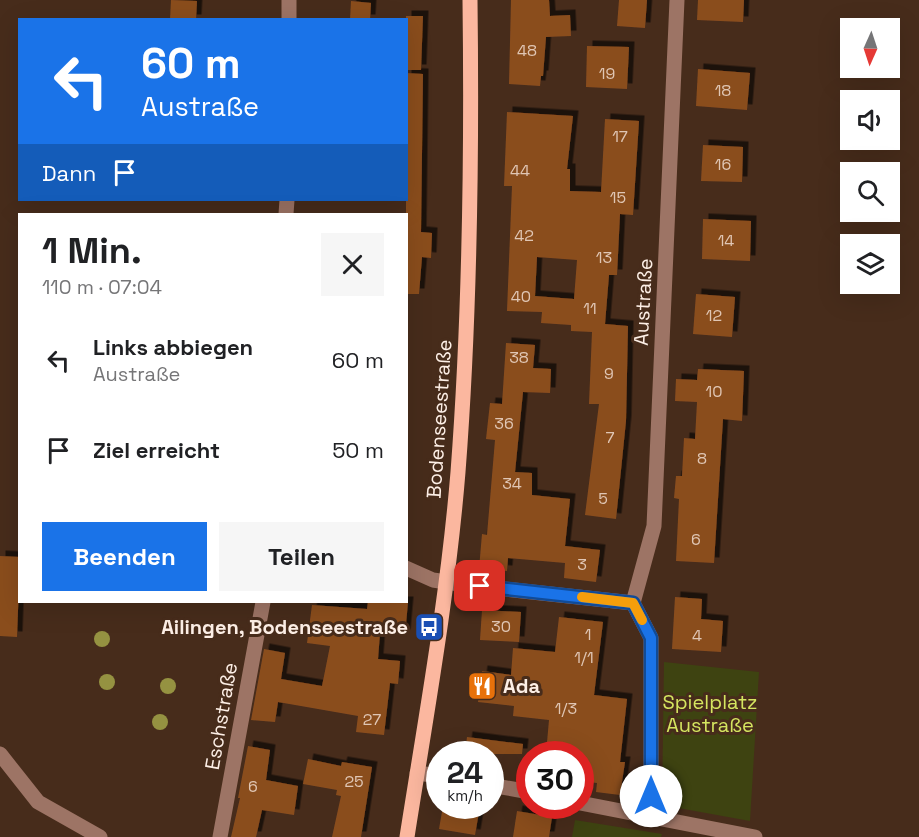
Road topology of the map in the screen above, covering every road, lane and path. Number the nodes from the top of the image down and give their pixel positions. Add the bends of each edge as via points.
1 (290, 0) edge
2 (470, 0) edge
3 (677, 0) edge
4 (289, 18) edge
5 (408, 569) edge
6 (446, 582) junction
7 (263, 603) edge
8 (633, 603) junction
9 (0, 754) edge
10 (417, 773) junction
11 (426, 774) edge
12 (594, 806) edge
13 (651, 819) junction
14 (100, 837) edge
15 (220, 837) edge
16 (407, 837) edge
17 (755, 837) edge

1 - 4 street
2 - 6 main road, Bodenseestraße via 472,162 465,364
3 - 8 street, Austraße via 654,526
5 - 6 street
6 - 8 street
6 - 10 main road, Bodenseestraße
7 - 15 street, Eschstraße
8 - 13 street via 651,638
9 - 14 street via 38,801
10 - 11 street
10 - 16 main road, Bodenseestraße
12 - 13 street
13 - 17 street

